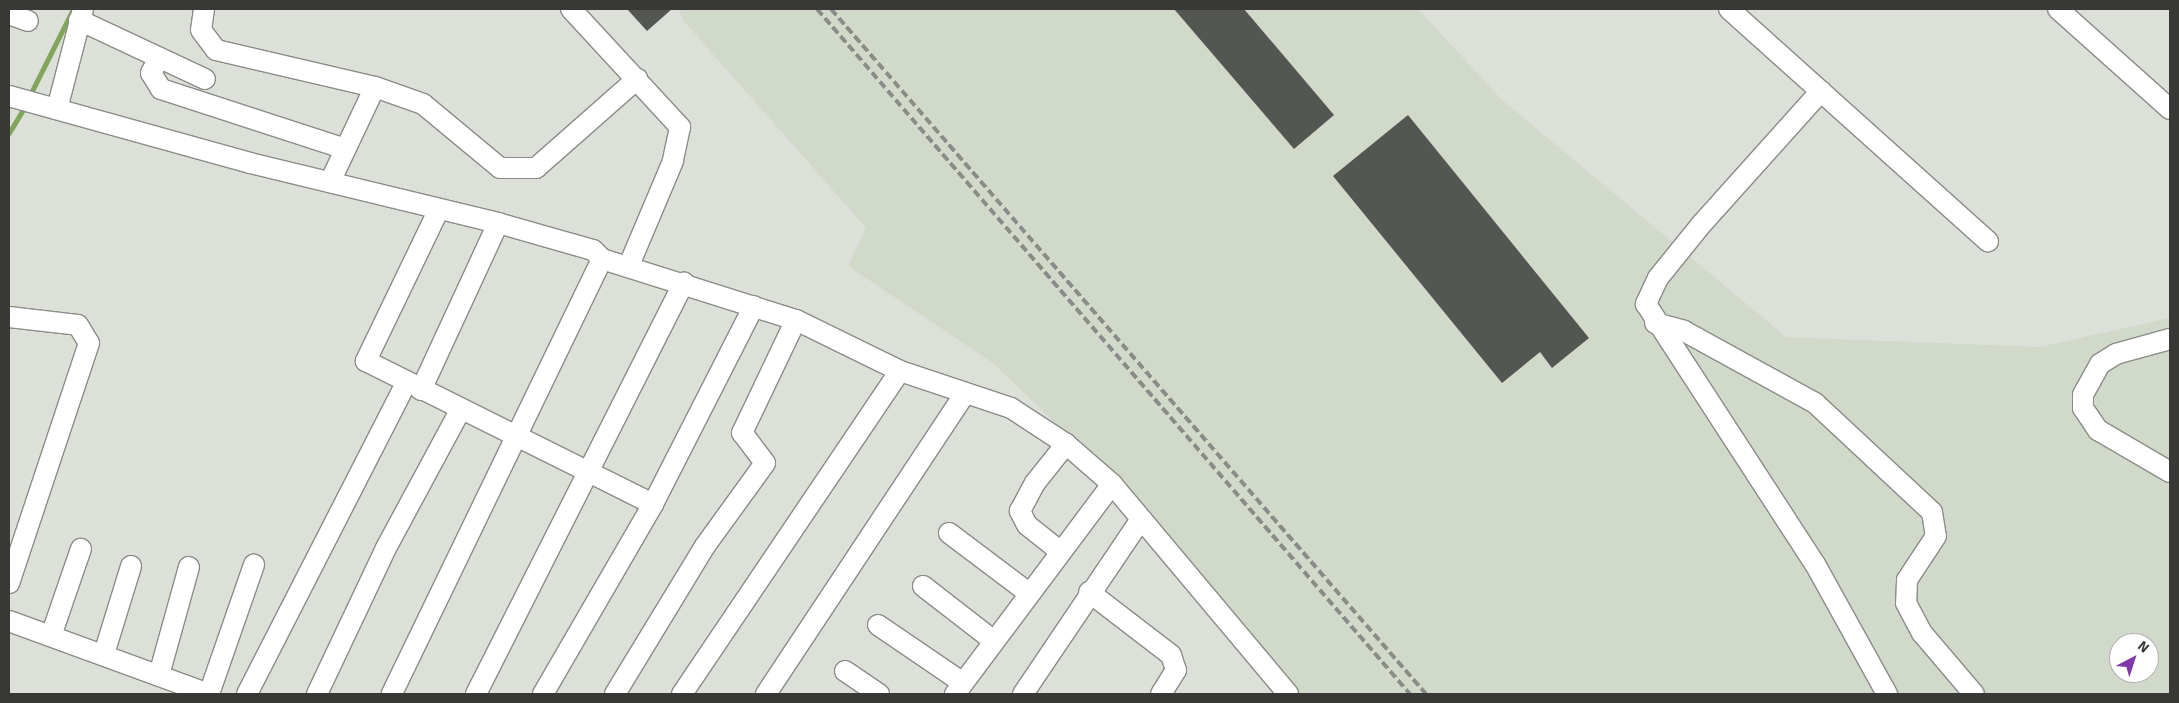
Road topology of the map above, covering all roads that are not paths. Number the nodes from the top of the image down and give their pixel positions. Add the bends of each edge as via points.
1 (204, 9) edge
2 (571, 9) edge
3 (1729, 9) edge
4 (2058, 9) edge
5 (9, 14) edge
6 (82, 14) edge
7 (28, 21) dead end
8 (160, 58) junction
9 (205, 79) dead end
10 (637, 79) junction
11 (376, 87) junction
12 (1821, 91) junction
13 (9, 96) edge
14 (57, 109) junction
15 (2170, 109) edge
16 (346, 149) junction
17 (330, 182) junction
18 (439, 208) junction
19 (498, 223) junction
20 (1988, 241) dead end
21 (602, 259) junction
22 (629, 265) junction
23 (684, 283) junction
24 (754, 306) junction
25 (9, 317) edge
26 (796, 320) junction
27 (1655, 323) junction
28 (2170, 339) edge
29 (900, 371) junction
30 (414, 386) junction
31 (965, 393) junction
32 (461, 409) junction
33 (515, 436) junction
34 (1066, 444) junction
35 (2170, 472) edge
36 (591, 473) junction
37 (1112, 484) junction
38 (653, 504) junction
39 (1141, 518) junction
40 (949, 533) dead end
41 (81, 549) dead end
42 (1061, 552) junction
43 (254, 565) dead end
44 (131, 566) dead end
45 (189, 567) dead end
46 (9, 583) edge
47 (923, 586) dead end
48 (1089, 592) junction
49 (1030, 594) junction
50 (9, 621) edge
51 (878, 625) dead end
52 (52, 633) junction
53 (994, 641) junction
54 (104, 654) junction
55 (845, 670) dead end
56 (159, 675) junction
57 (959, 689) edge
58 (773, 692) edge
59 (209, 694) edge
60 (247, 694) edge
61 (317, 694) edge
62 (392, 694) edge
63 (476, 694) edge
64 (543, 694) edge
65 (615, 694) edge
66 (682, 694) edge
67 (880, 694) edge
68 (1023, 694) edge
69 (1161, 694) edge
70 (1288, 694) edge
71 (1887, 694) edge
72 (1974, 694) edge

1 - 11 street via 201,30 216,50
2 - 10 street
3 - 12 street
4 - 15 street
5 - 7 street
6 - 8 street
6 - 14 street
8 - 9 street
8 - 16 street via 151,73 161,88
10 - 11 street via 536,168 500,168 423,104
10 - 22 street via 674,116 681,138
11 - 16 street
12 - 20 street
12 - 27 street via 1658,278 1647,298
13 - 14 street
14 - 17 street
16 - 17 street
17 - 18 street
18 - 19 street
18 - 30 street via 366,361
19 - 21 street via 593,250
19 - 30 street
21 - 22 street
21 - 33 street
22 - 23 street
23 - 24 street
23 - 36 street
24 - 26 street
24 - 38 street
25 - 46 street via 78,325 89,343
26 - 29 street
26 - 65 street via 742,433 765,462 705,546
27 - 71 street via 1815,564
27 - 72 street via 1684,332 1823,408 1932,512 1936,536 1907,580 1906,603 1922,633
28 - 35 street via 2116,354 2100,364 2090,379 2083,402 2087,419 2098,430
29 - 31 street
29 - 66 street
30 - 32 street
30 - 60 street
31 - 34 street via 1011,408
31 - 58 street
32 - 33 street
32 - 61 street via 386,548
33 - 36 street
33 - 62 street
34 - 37 street
34 - 42 street via 1035,483 1020,511 1027,525
36 - 38 street
36 - 63 street
37 - 39 street
37 - 42 street
38 - 64 street
39 - 48 street
39 - 70 street
40 - 49 street
41 - 52 street
42 - 49 street
43 - 59 street
44 - 54 street
45 - 56 street
47 - 53 street
48 - 68 street
48 - 69 street via 1172,655 1176,670
49 - 53 street
50 - 52 street
51 - 57 street
52 - 54 street
53 - 57 street
54 - 56 street
55 - 67 street
56 - 59 street

